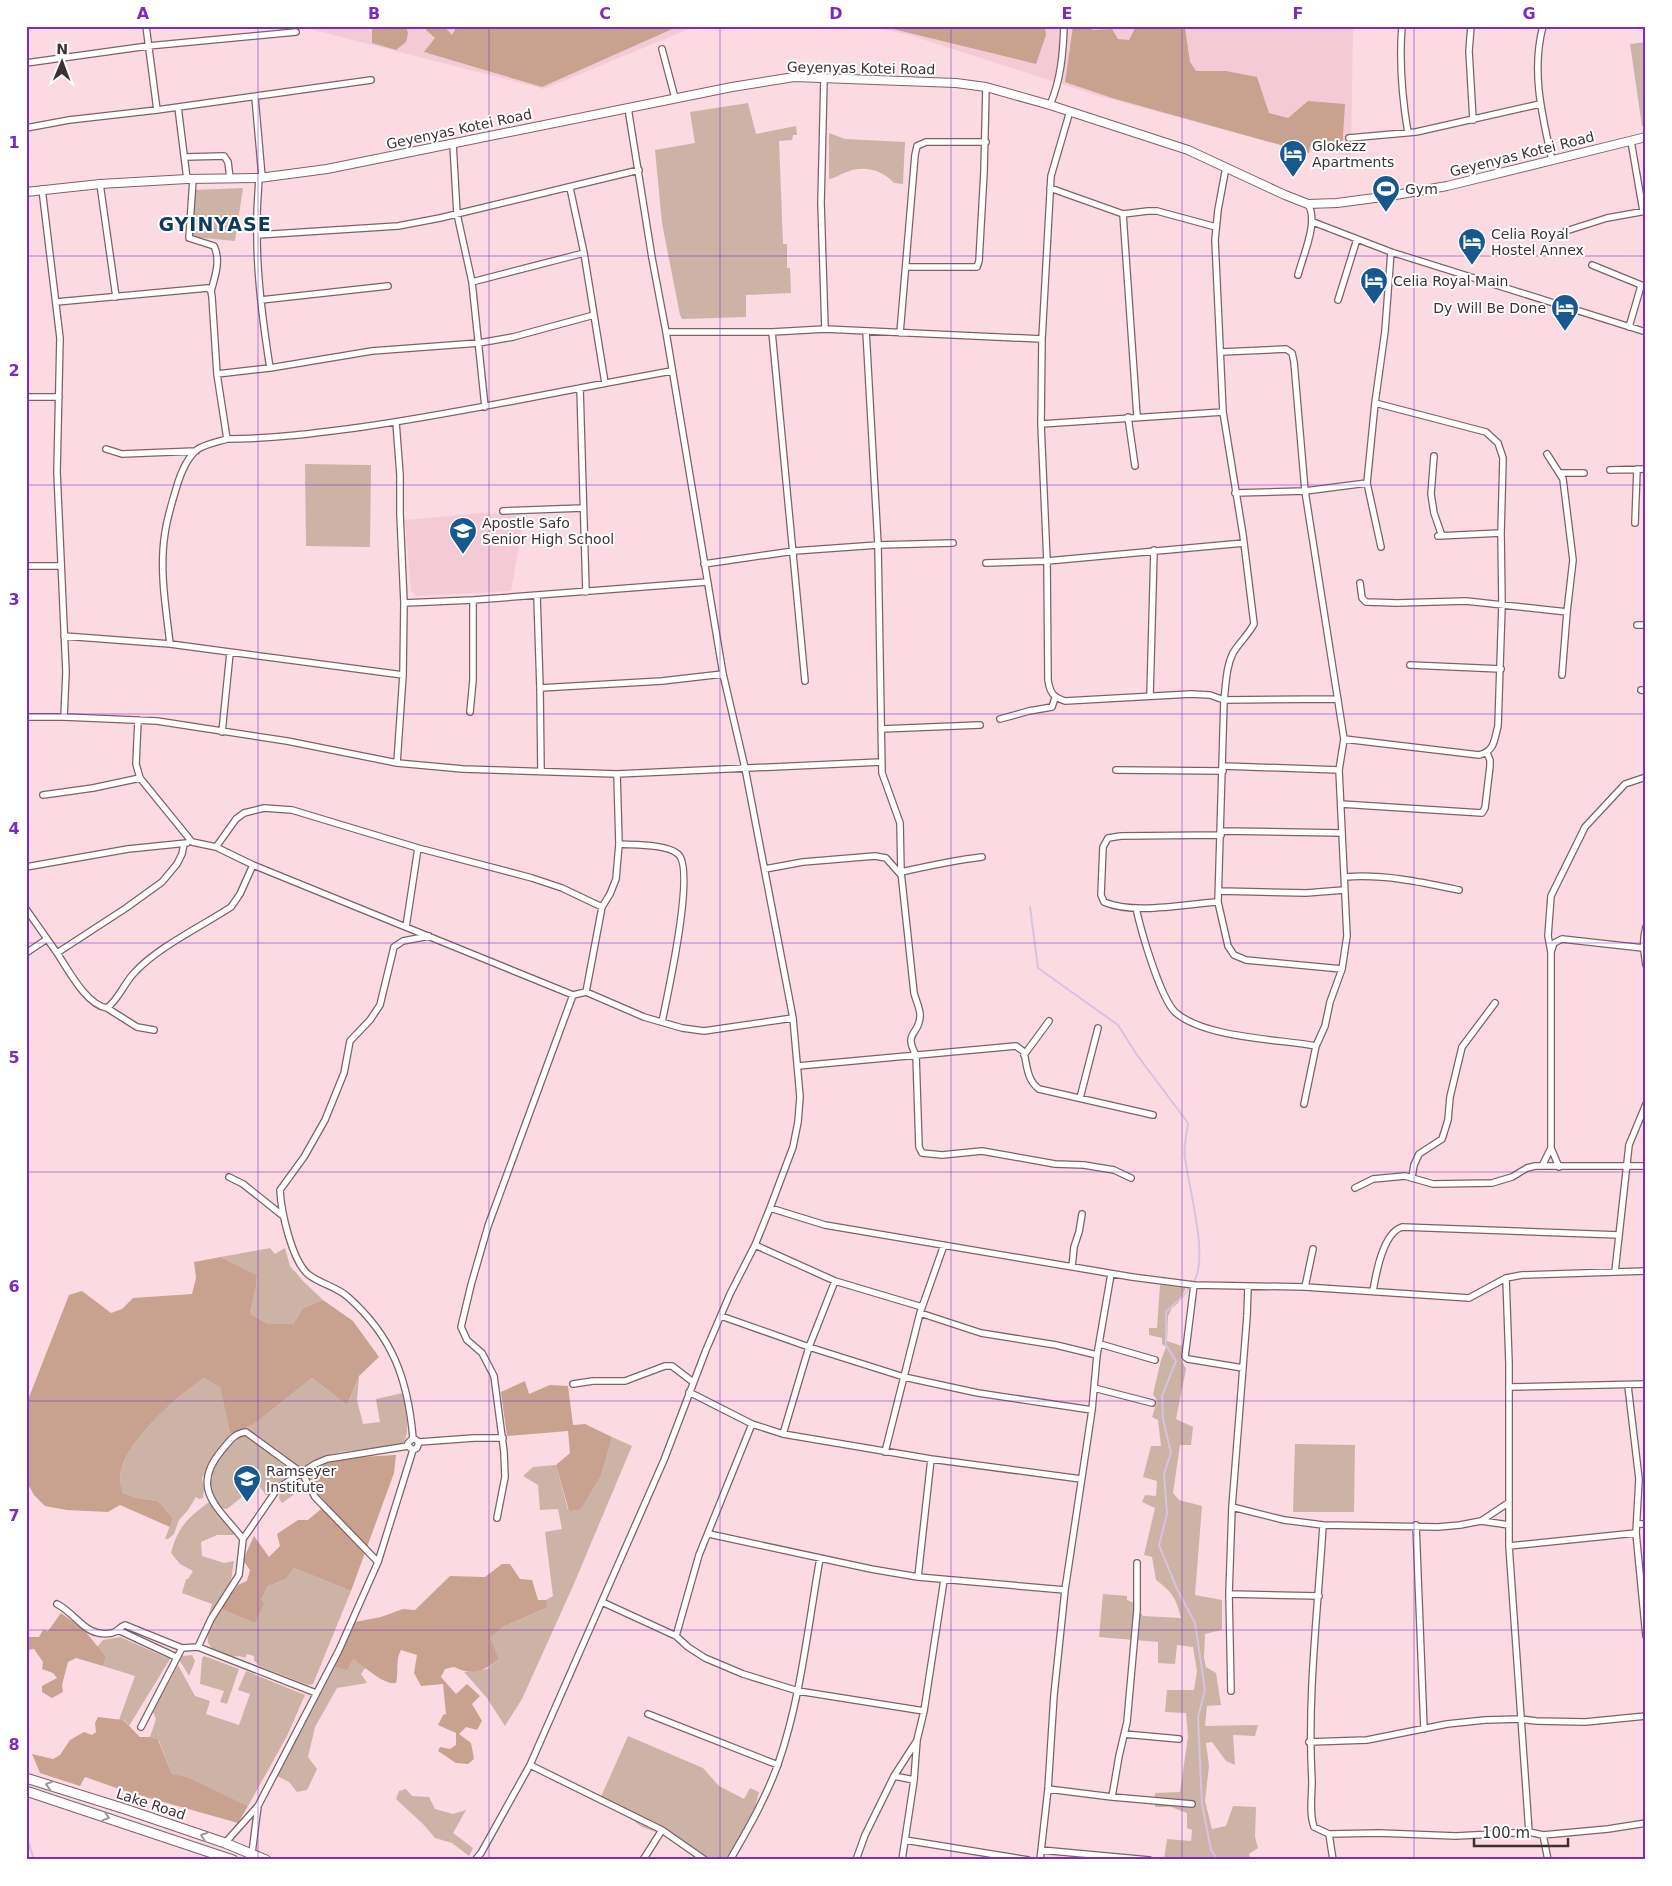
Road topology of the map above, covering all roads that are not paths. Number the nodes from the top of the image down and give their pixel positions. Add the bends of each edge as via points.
1 (146, 26) edge
2 (1064, 26) edge
3 (1402, 26) edge
4 (1471, 26) edge
5 (1543, 26) edge
6 (296, 32) dead end
7 (148, 46) junction
8 (662, 49) dead end
9 (26, 63) edge
10 (824, 78) junction
11 (371, 80) dead end
12 (986, 87) junction
13 (255, 97) junction
14 (675, 98) junction
15 (1540, 104) junction
16 (1050, 105) junction
17 (178, 108) junction
18 (628, 108) junction
19 (157, 110) junction
20 (1070, 111) junction
21 (1473, 120) junction
22 (26, 128) edge
23 (1408, 133) junction
24 (1646, 137) edge
25 (1349, 138) dead end
26 (1630, 141) junction
27 (986, 142) junction
28 (453, 144) junction
29 (185, 157) junction
30 (1552, 160) junction
31 (1226, 167) junction
32 (639, 170) junction
33 (261, 177) junction
34 (230, 178) junction
35 (190, 179) junction
36 (100, 184) junction
37 (570, 188) junction
38 (1050, 188) junction
39 (42, 189) junction
40 (26, 192) edge
41 (1308, 204) junction
42 (1644, 211) edge
43 (457, 214) junction
44 (1123, 214) junction
45 (1312, 222) junction
46 (1216, 226) junction
47 (1566, 231) dead end
48 (256, 235) junction
49 (1357, 239) junction
50 (1392, 252) junction
51 (584, 253) junction
52 (1592, 266) dead end
53 (906, 267) junction
54 (1298, 275) dead end
55 (472, 282) junction
56 (388, 286) dead end
57 (1644, 286) edge
58 (211, 291) junction
59 (116, 297) junction
60 (262, 300) junction
61 (1338, 300) dead end
62 (56, 302) junction
63 (594, 315) junction
64 (1629, 327) junction
65 (825, 329) junction
66 (866, 331) junction
67 (666, 332) junction
68 (772, 332) junction
69 (1646, 332) edge
70 (900, 333) junction
71 (1042, 339) junction
72 (479, 343) junction
73 (1221, 352) junction
74 (270, 368) junction
75 (672, 371) junction
76 (217, 374) junction
77 (604, 383) junction
78 (580, 388) junction
79 (26, 397) edge
80 (59, 397) junction
81 (1375, 403) junction
82 (485, 407) junction
83 (1223, 412) junction
84 (1137, 416) junction
85 (1128, 417) junction
86 (396, 422) junction
87 (1041, 424) junction
88 (227, 439) junction
89 (106, 449) dead end
90 (196, 451) junction
91 (1547, 454) dead end
92 (1434, 456) dead end
93 (1135, 466) dead end
94 (1638, 469) junction
95 (1646, 469) edge
96 (1610, 470) dead end
97 (1584, 473) dead end
98 (1561, 474) junction
99 (1367, 483) junction
100 (1305, 491) junction
101 (1235, 493) junction
102 (582, 508) junction
103 (503, 511) dead end
104 (1635, 523) dead end
105 (1501, 533) junction
106 (953, 543) dead end
107 (1244, 543) junction
108 (878, 545) junction
109 (1380, 547) dead end
110 (1154, 550) junction
111 (794, 552) junction
112 (1047, 561) junction
113 (986, 563) dead end
114 (704, 564) junction
115 (26, 566) edge
116 (60, 566) junction
117 (707, 582) junction
118 (1360, 583) dead end
119 (586, 592) junction
120 (537, 596) junction
121 (473, 600) junction
122 (404, 603) junction
123 (1502, 605) junction
124 (1567, 612) junction
125 (1637, 625) dead end
126 (1646, 626) edge
127 (64, 636) junction
128 (170, 644) junction
129 (230, 653) junction
130 (1410, 665) dead end
131 (1501, 669) junction
132 (723, 674) junction
133 (402, 675) junction
134 (1562, 675) dead end
135 (805, 680) dead end
136 (540, 688) junction
137 (1150, 696) junction
138 (1055, 698) junction
139 (1338, 699) junction
140 (1224, 700) junction
141 (470, 712) dead end
142 (26, 717) edge
143 (64, 717) junction
144 (1000, 719) dead end
145 (138, 720) junction
146 (980, 725) dead end
147 (881, 729) junction
148 (222, 732) junction
149 (1344, 739) junction
150 (1487, 753) junction
151 (882, 762) junction
152 (398, 763) junction
153 (745, 768) junction
154 (1223, 768) junction
155 (1116, 770) dead end
156 (1339, 770) junction
157 (540, 771) junction
158 (617, 774) junction
159 (1646, 777) edge
160 (140, 778) junction
161 (43, 794) dead end
162 (1341, 804) junction
163 (1221, 833) junction
164 (1342, 833) junction
165 (192, 842) junction
166 (184, 844) junction
167 (619, 844) junction
168 (216, 847) junction
169 (418, 848) junction
170 (982, 857) dead end
171 (253, 865) junction
172 (26, 867) edge
173 (765, 869) junction
174 (901, 874) junction
175 (1345, 877) junction
176 (1344, 890) junction
177 (1459, 890) dead end
178 (1219, 891) junction
179 (1218, 902) junction
180 (602, 907) junction
181 (1136, 908) junction
182 (26, 910) edge
183 (406, 927) junction
184 (1646, 927) edge
185 (432, 936) junction
186 (47, 939) junction
187 (1643, 948) junction
188 (1551, 952) junction
189 (26, 953) edge
190 (57, 953) junction
191 (1646, 965) edge
192 (1342, 969) junction
193 (586, 992) junction
194 (573, 995) junction
195 (1495, 1003) dead end
196 (107, 1008) junction
197 (793, 1018) junction
198 (1049, 1021) dead end
199 (662, 1022) junction
200 (1098, 1028) dead end
201 (154, 1030) dead end
202 (1316, 1046) junction
203 (1024, 1055) junction
204 (916, 1056) junction
205 (798, 1066) junction
206 (1080, 1098) junction
207 (1304, 1104) dead end
208 (1646, 1104) edge
209 (1153, 1115) dead end
210 (1551, 1148) junction
211 (1542, 1166) junction
212 (1646, 1166) edge
213 (1559, 1167) junction
214 (1627, 1167) junction
215 (228, 1177) dead end
216 (1412, 1177) junction
217 (1131, 1178) dead end
218 (1355, 1188) dead end
219 (770, 1208) junction
220 (282, 1214) junction
221 (1082, 1214) dead end
222 (1619, 1235) junction
223 (755, 1245) junction
224 (944, 1245) junction
225 (1313, 1249) dead end
226 (1072, 1267) junction
227 (1646, 1271) edge
228 (1615, 1272) junction
229 (1111, 1274) junction
230 (1506, 1278) junction
231 (835, 1281) junction
232 (1194, 1285) junction
233 (1248, 1287) junction
234 (1305, 1287) junction
235 (1373, 1291) junction
236 (921, 1310) junction
237 (721, 1316) junction
238 (1100, 1344) junction
239 (809, 1347) junction
240 (1097, 1355) junction
241 (1155, 1360) dead end
242 (1243, 1368) junction
243 (904, 1377) junction
244 (693, 1382) junction
245 (573, 1384) dead end
246 (1646, 1384) edge
247 (1628, 1386) junction
248 (1509, 1387) junction
249 (1094, 1388) junction
250 (689, 1392) junction
251 (1152, 1403) dead end
252 (1092, 1410) junction
253 (752, 1424) junction
254 (783, 1434) junction
255 (503, 1438) junction
256 (416, 1440) junction
257 (410, 1448) junction
258 (885, 1452) junction
259 (930, 1460) junction
260 (302, 1473) junction
261 (1081, 1480) junction
262 (1508, 1503) junction
263 (1232, 1507) junction
264 (497, 1518) dead end
265 (1482, 1520) junction
266 (1636, 1524) junction
267 (1646, 1524) edge
268 (1323, 1525) junction
269 (1416, 1525) junction
270 (1509, 1525) junction
271 (1636, 1533) junction
272 (709, 1534) junction
273 (243, 1539) junction
274 (1508, 1546) junction
275 (820, 1558) junction
276 (378, 1562) junction
277 (1137, 1562) dead end
278 (918, 1577) junction
279 (944, 1580) junction
280 (1065, 1590) junction
281 (1229, 1594) junction
282 (1319, 1596) junction
283 (602, 1602) junction
284 (57, 1604) dead end
285 (118, 1630) junction
286 (153, 1636) junction
287 (676, 1636) junction
288 (1646, 1636) edge
289 (149, 1645) junction
290 (198, 1647) junction
291 (182, 1648) junction
292 (176, 1657) junction
293 (798, 1691) junction
294 (1231, 1691) dead end
295 (316, 1694) junction
296 (924, 1711) junction
297 (648, 1714) dead end
298 (1646, 1716) edge
299 (1521, 1719) junction
300 (141, 1727) dead end
301 (1424, 1729) junction
302 (1124, 1734) junction
303 (1179, 1739) dead end
304 (917, 1740) junction
305 (1309, 1742) junction
306 (530, 1765) junction
307 (778, 1766) junction
308 (894, 1776) junction
309 (26, 1778) edge
310 (914, 1780) junction
311 (1048, 1789) junction
312 (26, 1791) edge
313 (1112, 1797) junction
314 (1192, 1804) dead end
315 (258, 1806) junction
316 (1646, 1823) edge
317 (662, 1830) junction
318 (1529, 1832) junction
319 (1329, 1834) junction
320 (1543, 1835) junction
321 (905, 1840) junction
322 (225, 1843) junction
323 (1041, 1850) junction
324 (252, 1853) junction
325 (233, 1860) edge
326 (266, 1860) edge
327 (476, 1860) edge
328 (643, 1860) edge
329 (706, 1860) edge
330 (730, 1860) edge
331 (856, 1860) edge
332 (902, 1860) edge
333 (1028, 1860) edge
334 (1040, 1860) edge
335 (1149, 1860) edge
336 (1332, 1860) edge
337 (1548, 1860) edge

1 - 7 street
2 - 16 street via 1060,75
3 - 23 street via 1401,78
4 - 21 street via 1469,50
5 - 15 street via 1538,67
6 - 7 street
7 - 9 street
7 - 19 street
8 - 14 street
10 - 12 street, Geyenyas Kotei Road
10 - 14 street, Geyenyas Kotei Road via 794,77
10 - 65 street via 821,203
11 - 13 street
12 - 16 street, Geyenyas Kotei Road
12 - 27 street
13 - 17 street
13 - 33 street
14 - 18 street, Geyenyas Kotei Road
15 - 21 street
15 - 30 street
16 - 20 street, Geyenyas Kotei Road
17 - 19 street
17 - 29 street
18 - 28 street, Geyenyas Kotei Road
18 - 32 street
19 - 22 street
20 - 31 street, Geyenyas Kotei Road via 1188,150
20 - 38 street
21 - 23 street
23 - 25 street
24 - 26 street, Geyenyas Kotei Road
26 - 30 street, Geyenyas Kotei Road
26 - 42 street
27 - 53 street via 938,141 917,146
27 - 53 street via 977,267
28 - 33 street, Geyenyas Kotei Road via 326,169
28 - 43 street
29 - 34 street via 224,156
29 - 35 street
30 - 41 street, Geyenyas Kotei Road via 1447,186
31 - 41 street, Geyenyas Kotei Road
31 - 46 street
32 - 37 street
32 - 67 street
33 - 34 street, Geyenyas Kotei Road
33 - 48 street
34 - 35 street, Geyenyas Kotei Road
35 - 36 street, Geyenyas Kotei Road
35 - 58 street via 189,238 214,246 218,252
36 - 39 street, Geyenyas Kotei Road
36 - 59 street
37 - 43 street
37 - 51 street
38 - 44 street
38 - 71 street
39 - 40 street, Geyenyas Kotei Road
39 - 62 street
41 - 45 street via 1312,210
42 - 47 street
43 - 48 street via 398,226
43 - 55 street
44 - 46 street via 1157,211
44 - 84 street
45 - 49 street
45 - 54 street
46 - 73 street
48 - 60 street
49 - 50 street
49 - 61 street
50 - 64 street
50 - 81 street
51 - 55 street
51 - 63 street
52 - 57 street
53 - 70 street
55 - 72 street
56 - 60 street
57 - 64 street
58 - 59 street via 200,287
58 - 76 street
59 - 62 street
60 - 74 street
62 - 80 street via 60,338
63 - 72 street
63 - 77 street
64 - 69 street
65 - 66 street
65 - 68 street
66 - 70 street
66 - 108 street
67 - 68 street
67 - 75 street
68 - 111 street
70 - 71 street
71 - 87 street
72 - 74 street via 372,351
72 - 82 street
73 - 83 street
73 - 100 street via 1286,349 1292,353
74 - 76 street
75 - 77 street
75 - 114 street
76 - 88 street
77 - 78 street
78 - 82 street
78 - 102 street
79 - 80 street
80 - 116 street
81 - 99 street
81 - 105 street via 1486,432 1498,443 1503,458
82 - 86 street
83 - 84 street
83 - 101 street
84 - 85 street
85 - 87 street
85 - 93 street
86 - 88 street via 275,438
86 - 122 street
87 - 112 street
88 - 90 street
89 - 90 street via 122,454
90 - 128 street via 180,477 164,535 164,595
91 - 98 street
92 - 105 street via 1431,494 1440,536
94 - 95 street
94 - 96 street
94 - 104 street
97 - 98 street
98 - 124 street via 1573,560
99 - 100 street
99 - 109 street
100 - 101 street
100 - 139 street
101 - 107 street
102 - 103 street
102 - 119 street
105 - 123 street
106 - 108 street
107 - 110 street
107 - 140 street via 1254,624 1234,652 1228,667
108 - 111 street
108 - 147 street
110 - 112 street
110 - 137 street
111 - 114 street
111 - 135 street
112 - 113 street
112 - 138 street via 1048,680
114 - 117 street
115 - 116 street
116 - 127 street
117 - 119 street
117 - 132 street
118 - 123 street via 1362,598 1366,602 1466,600
119 - 120 street
120 - 121 street
120 - 136 street
121 - 122 street
121 - 141 street
122 - 133 street
123 - 124 street
123 - 131 street
124 - 134 street
125 - 126 street
127 - 128 street
127 - 143 street
128 - 129 street
129 - 133 street
129 - 148 street
130 - 131 street
131 - 150 street via 1498,726 1493,745
132 - 136 street
132 - 153 street
133 - 152 street
136 - 157 street
137 - 138 street via 1065,701
137 - 140 street via 1210,695
138 - 144 street via 1052,707
139 - 140 street
139 - 149 street
140 - 154 street
142 - 143 street
143 - 145 street
145 - 148 street
145 - 160 street via 136,764
146 - 147 street
147 - 151 street
148 - 152 street
149 - 150 street via 1479,755
149 - 156 street
150 - 162 street via 1490,766 1486,808 1482,813
151 - 153 street
151 - 174 street via 884,779 900,823
152 - 157 street
153 - 158 street
153 - 173 street
154 - 155 street
154 - 156 street
154 - 163 street
156 - 162 street
157 - 158 street
158 - 167 street
159 - 188 street via 1625,784 1585,827 1551,896 1548,936
160 - 161 street
160 - 165 street
162 - 164 street
163 - 164 street
163 - 178 street
163 - 181 street via 1108,838 1103,847 1101,895 1104,902 1114,906
164 - 175 street
165 - 166 street
165 - 168 street
166 - 172 street via 128,849
166 - 190 street via 177,864 162,882
167 - 180 street via 616,879
167 - 199 street via 665,848 679,854 683,862 678,942
168 - 169 street via 236,819 244,813 264,808 292,810
168 - 171 street
169 - 180 street via 532,878
169 - 183 street
170 - 174 street via 955,860
171 - 183 street
171 - 196 street via 231,907 134,972
173 - 174 street via 803,862 882,856
173 - 197 street
174 - 204 street via 914,993 920,1013 911,1035
175 - 176 street
175 - 177 street via 1365,875 1408,879
176 - 178 street via 1306,893
176 - 192 street via 1347,936
178 - 179 street
179 - 181 street
179 - 192 street via 1228,946 1234,955 1246,960
180 - 193 street
181 - 202 street via 1161,988 1174,1011 1207,1028
182 - 186 street
183 - 185 street
184 - 187 street
185 - 194 street
185 - 220 street via 403,941 392,951 380,1005 350,1041 344,1073 325,1120 280,1190
186 - 189 street
186 - 190 street
187 - 188 street via 1562,939 1554,943
187 - 191 street
188 - 210 street
190 - 196 street via 91,1002
192 - 202 street
193 - 194 street
193 - 199 street
194 - 255 street via 488,1226 461,1327 467,1340 482,1353 494,1376
195 - 216 street via 1462,1047 1442,1139 1419,1154
196 - 201 street via 137,1027
197 - 199 street via 704,1031
197 - 205 street
198 - 203 street
200 - 206 street
202 - 207 street
203 - 204 street via 1016,1046
203 - 206 street via 1032,1084 1040,1089
204 - 205 street
204 - 217 street via 919,1147 922,1153 942,1155 982,1150 1055,1164 1114,1170
205 - 219 street via 798,1122 793,1147
206 - 209 street
208 - 214 street via 1629,1145
210 - 211 street
210 - 213 street
211 - 213 street
211 - 216 street via 1527,1168 1512,1177 1492,1182 1433,1184
212 - 214 street
213 - 214 street
214 - 222 street
215 - 220 street via 243,1184
216 - 218 street via 1373,1179
219 - 223 street
219 - 224 street via 825,1225
220 - 256 street via 296,1258 307,1274 347,1296 387,1343 401,1371
221 - 226 street
222 - 228 street
222 - 235 street via 1402,1226 1383,1249
223 - 231 street
223 - 237 street
224 - 226 street
224 - 236 street
225 - 234 street
226 - 229 street
227 - 228 street
228 - 230 street
229 - 232 street
229 - 238 street
230 - 235 street via 1469,1298
230 - 248 street
231 - 236 street
231 - 239 street
232 - 233 street
232 - 242 street via 1185,1357
233 - 234 street
233 - 242 street
234 - 235 street
236 - 240 street via 981,1333
236 - 243 street
237 - 239 street
237 - 244 street
238 - 240 street
238 - 241 street
239 - 243 street
239 - 254 street
240 - 249 street
242 - 263 street
243 - 252 street via 978,1393
243 - 258 street
244 - 245 street via 672,1366 665,1366 625,1381
244 - 250 street
246 - 247 street
247 - 248 street
247 - 266 street via 1639,1479
248 - 262 street
249 - 251 street
249 - 252 street
250 - 253 street
250 - 283 street via 664,1460
252 - 261 street
253 - 254 street
253 - 272 street
254 - 258 street
255 - 256 street
255 - 264 street via 505,1477
256 - 257 street via 408,1443
256 - 257 street via 417,1448
257 - 260 street via 327,1459
257 - 276 street
258 - 259 street
259 - 261 street
259 - 278 street
260 - 273 street via 278,1488
260 - 273 street via 248,1433 237,1434 230,1440 210,1468 206,1486
260 - 276 street via 316,1497
261 - 280 street
262 - 265 street
262 - 270 street
263 - 268 street via 1284,1520
263 - 281 street
265 - 269 street via 1453,1526
265 - 270 street
266 - 267 street
266 - 271 street
268 - 269 street
268 - 282 street
269 - 301 street
270 - 274 street
271 - 274 street
271 - 288 street
272 - 275 street
272 - 287 street via 693,1573
273 - 290 street via 239,1575 211,1619
274 - 299 street
275 - 278 street
275 - 293 street
276 - 295 street
277 - 302 street via 1137,1610
278 - 279 street
279 - 280 street
279 - 296 street
280 - 311 street
281 - 282 street
281 - 294 street
282 - 305 street
283 - 287 street
283 - 306 street
284 - 285 street via 89,1631 112,1633
285 - 286 street via 125,1625
285 - 289 street
286 - 289 street
286 - 291 street
287 - 293 street via 705,1658
289 - 292 street
290 - 291 street
290 - 295 street
291 - 292 street
292 - 300 street
293 - 296 street
293 - 307 street
295 - 315 street
296 - 304 street
297 - 307 street
298 - 299 street via 1585,1722
299 - 301 street via 1476,1721
299 - 318 street
301 - 305 street via 1368,1740
302 - 303 street
302 - 313 street
304 - 308 street
304 - 310 street
305 - 319 street via 1311,1818 1314,1827
306 - 317 street
306 - 327 street
307 - 330 street via 758,1811
308 - 310 street
308 - 331 street
322 -> 309 main road, Lake Road
310 - 321 street
311 - 313 street
311 - 323 street
312 -> 325 main road, Lake Road
313 - 314 street
315 - 322 street
315 - 324 street
316 - 320 street
317 - 328 street
317 - 329 street
318 - 319 street via 1456,1836
318 - 320 street
319 - 336 street
320 - 337 street
321 - 332 street
321 - 333 street
322 - 324 main road, Lake Road
323 - 334 street
323 - 335 street
324 - 326 main road, Lake Road

